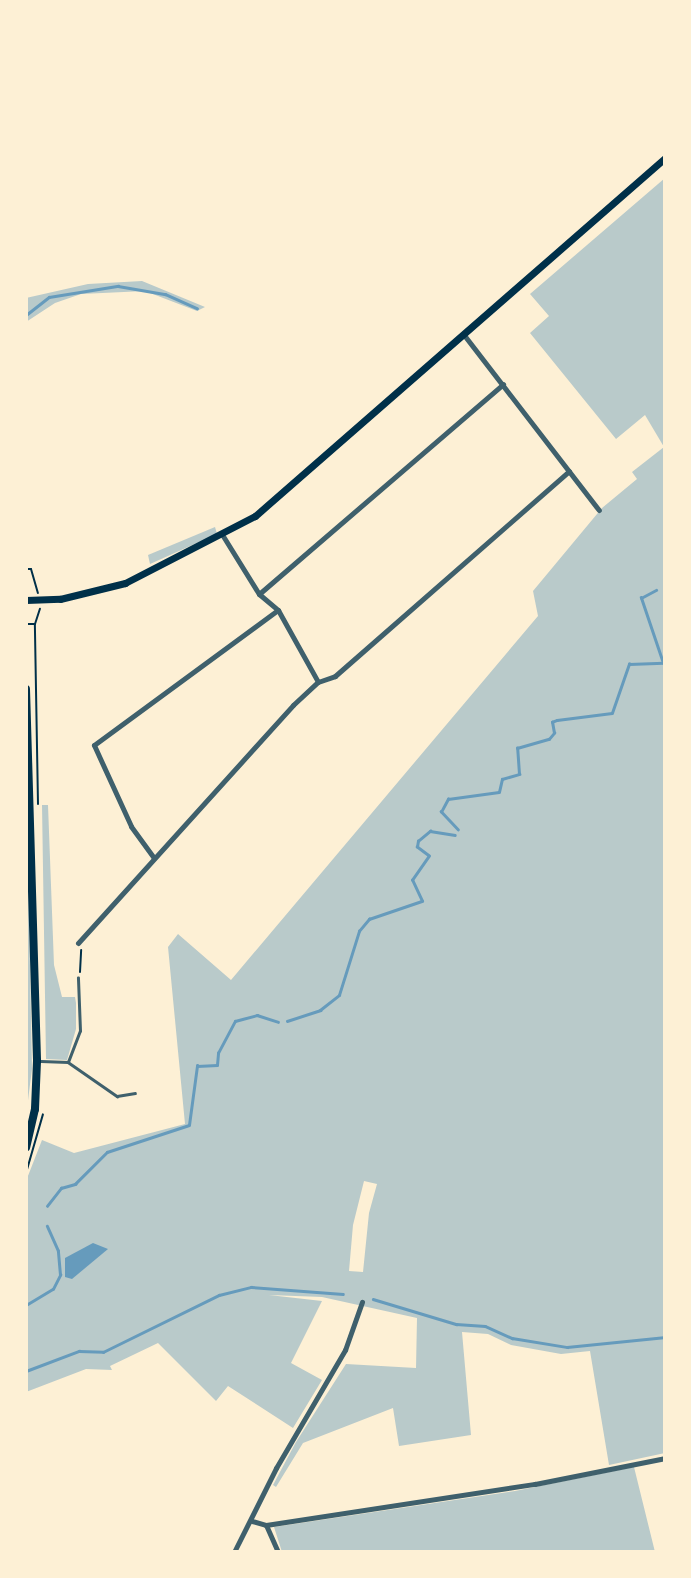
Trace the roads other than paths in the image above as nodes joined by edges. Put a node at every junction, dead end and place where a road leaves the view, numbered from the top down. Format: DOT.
graph roads {
  1 [pos="665,158"];
  2 [pos="464,335"];
  3 [pos="503,384"];
  4 [pos="569,471"];
  5 [pos="599,510"];
  6 [pos="223,536"];
  7 [pos="260,594"];
  8 [pos="26,600"];
  9 [pos="278,610"];
  10 [pos="318,682"];
  11 [pos="26,689"];
  12 [pos="154,858"];
  13 [pos="78,943"];
  14 [pos="78,978"];
  15 [pos="37,1061"];
  16 [pos="68,1062"];
  17 [pos="135,1094"];
  18 [pos="26,1147"];
  19 [pos="362,1302"];
  20 [pos="665,1458"];
  21 [pos="252,1521"];
  22 [pos="266,1525"];
  23 [pos="234,1552"];
  24 [pos="278,1552"];
  1 -- 2 [label="main road"];
  2 -- 3 [label="street"];
  2 -- 6 [label="main road"];
  3 -- 4 [label="street"];
  3 -- 7 [label="street"];
  4 -- 5 [label="street"];
  4 -- 10 [label="street"];
  6 -- 7 [label="street"];
  6 -- 8 [label="main road"];
  7 -- 9 [label="street"];
  9 -- 10 [label="street"];
  9 -- 12 [label="street"];
  10 -- 12 [label="street"];
  11 -- 15 [label="main road"];
  12 -- 13 [label="street"];
  14 -- 16 [label="lane"];
  15 -- 16 [label="lane"];
  15 -- 18 [label="main road"];
  16 -- 17 [label="lane"];
  19 -- 21 [label="street"];
  20 -- 22 [label="street"];
  21 -- 22 [label="street"];
  21 -- 23 [label="street"];
  22 -- 24 [label="street"];
}
